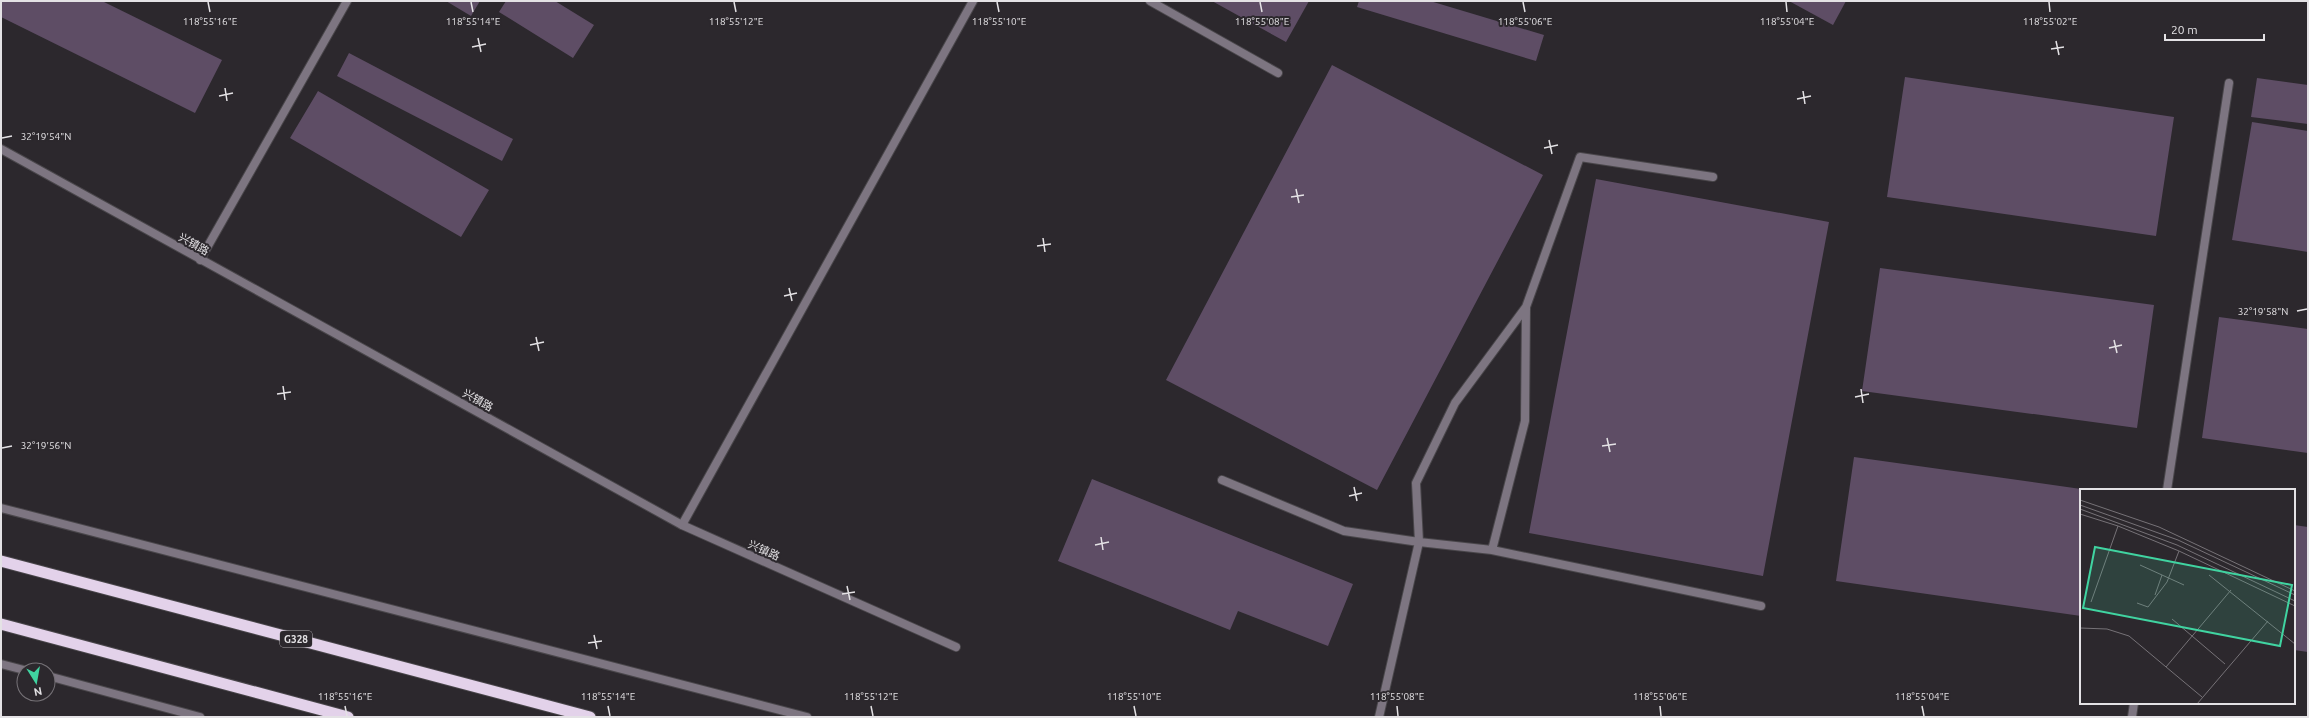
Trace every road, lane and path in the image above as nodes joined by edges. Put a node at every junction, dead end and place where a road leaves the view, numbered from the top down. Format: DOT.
graph roads {
  1 [pos="347,1"];
  2 [pos="973,1"];
  3 [pos="1150,1"];
  4 [pos="1278,72"];
  5 [pos="2230,83"];
  6 [pos="1,149"];
  7 [pos="1713,177"];
  8 [pos="200,260"];
  9 [pos="1526,307"];
  10 [pos="1222,480"];
  11 [pos="2167,489"];
  12 [pos="1,508"];
  13 [pos="682,525"];
  14 [pos="1419,542"];
  15 [pos="1492,550"];
  16 [pos="1,561"];
  17 [pos="1761,606"];
  18 [pos="1,624"];
  19 [pos="956,647"];
  20 [pos="1,664"];
  21 [pos="16,668"];
  22 [pos="56,678"];
  23 [pos="2134,704"];
  24 [pos="200,717"];
  25 [pos="348,717"];
  26 [pos="590,717"];
  27 [pos="807,717"];
  28 [pos="1379,717"];
  29 [pos="2132,717"];
  1 -- 8 [label="street"];
  2 -- 13 [label="street"];
  3 -- 4 [label="street"];
  5 -- 11 [label="street"];
  6 -- 8 [label="street, 兴镇路"];
  7 -- 9 [label="street"];
  8 -- 13 [label="street, 兴镇路"];
  9 -- 14 [label="street"];
  9 -- 15 [label="street"];
  10 -- 14 [label="street"];
  12 -- 27 [label="street"];
  13 -- 19 [label="street, 兴镇路"];
  14 -- 15 [label="street"];
  14 -- 28 [label="street"];
  15 -- 17 [label="street"];
  16 -- 26 [label="highway, G328"];
  18 -- 25 [label="highway"];
  20 -- 21 [label="street"];
  22 -- 24 [label="street"];
  23 -- 29 [label="street"];
}
